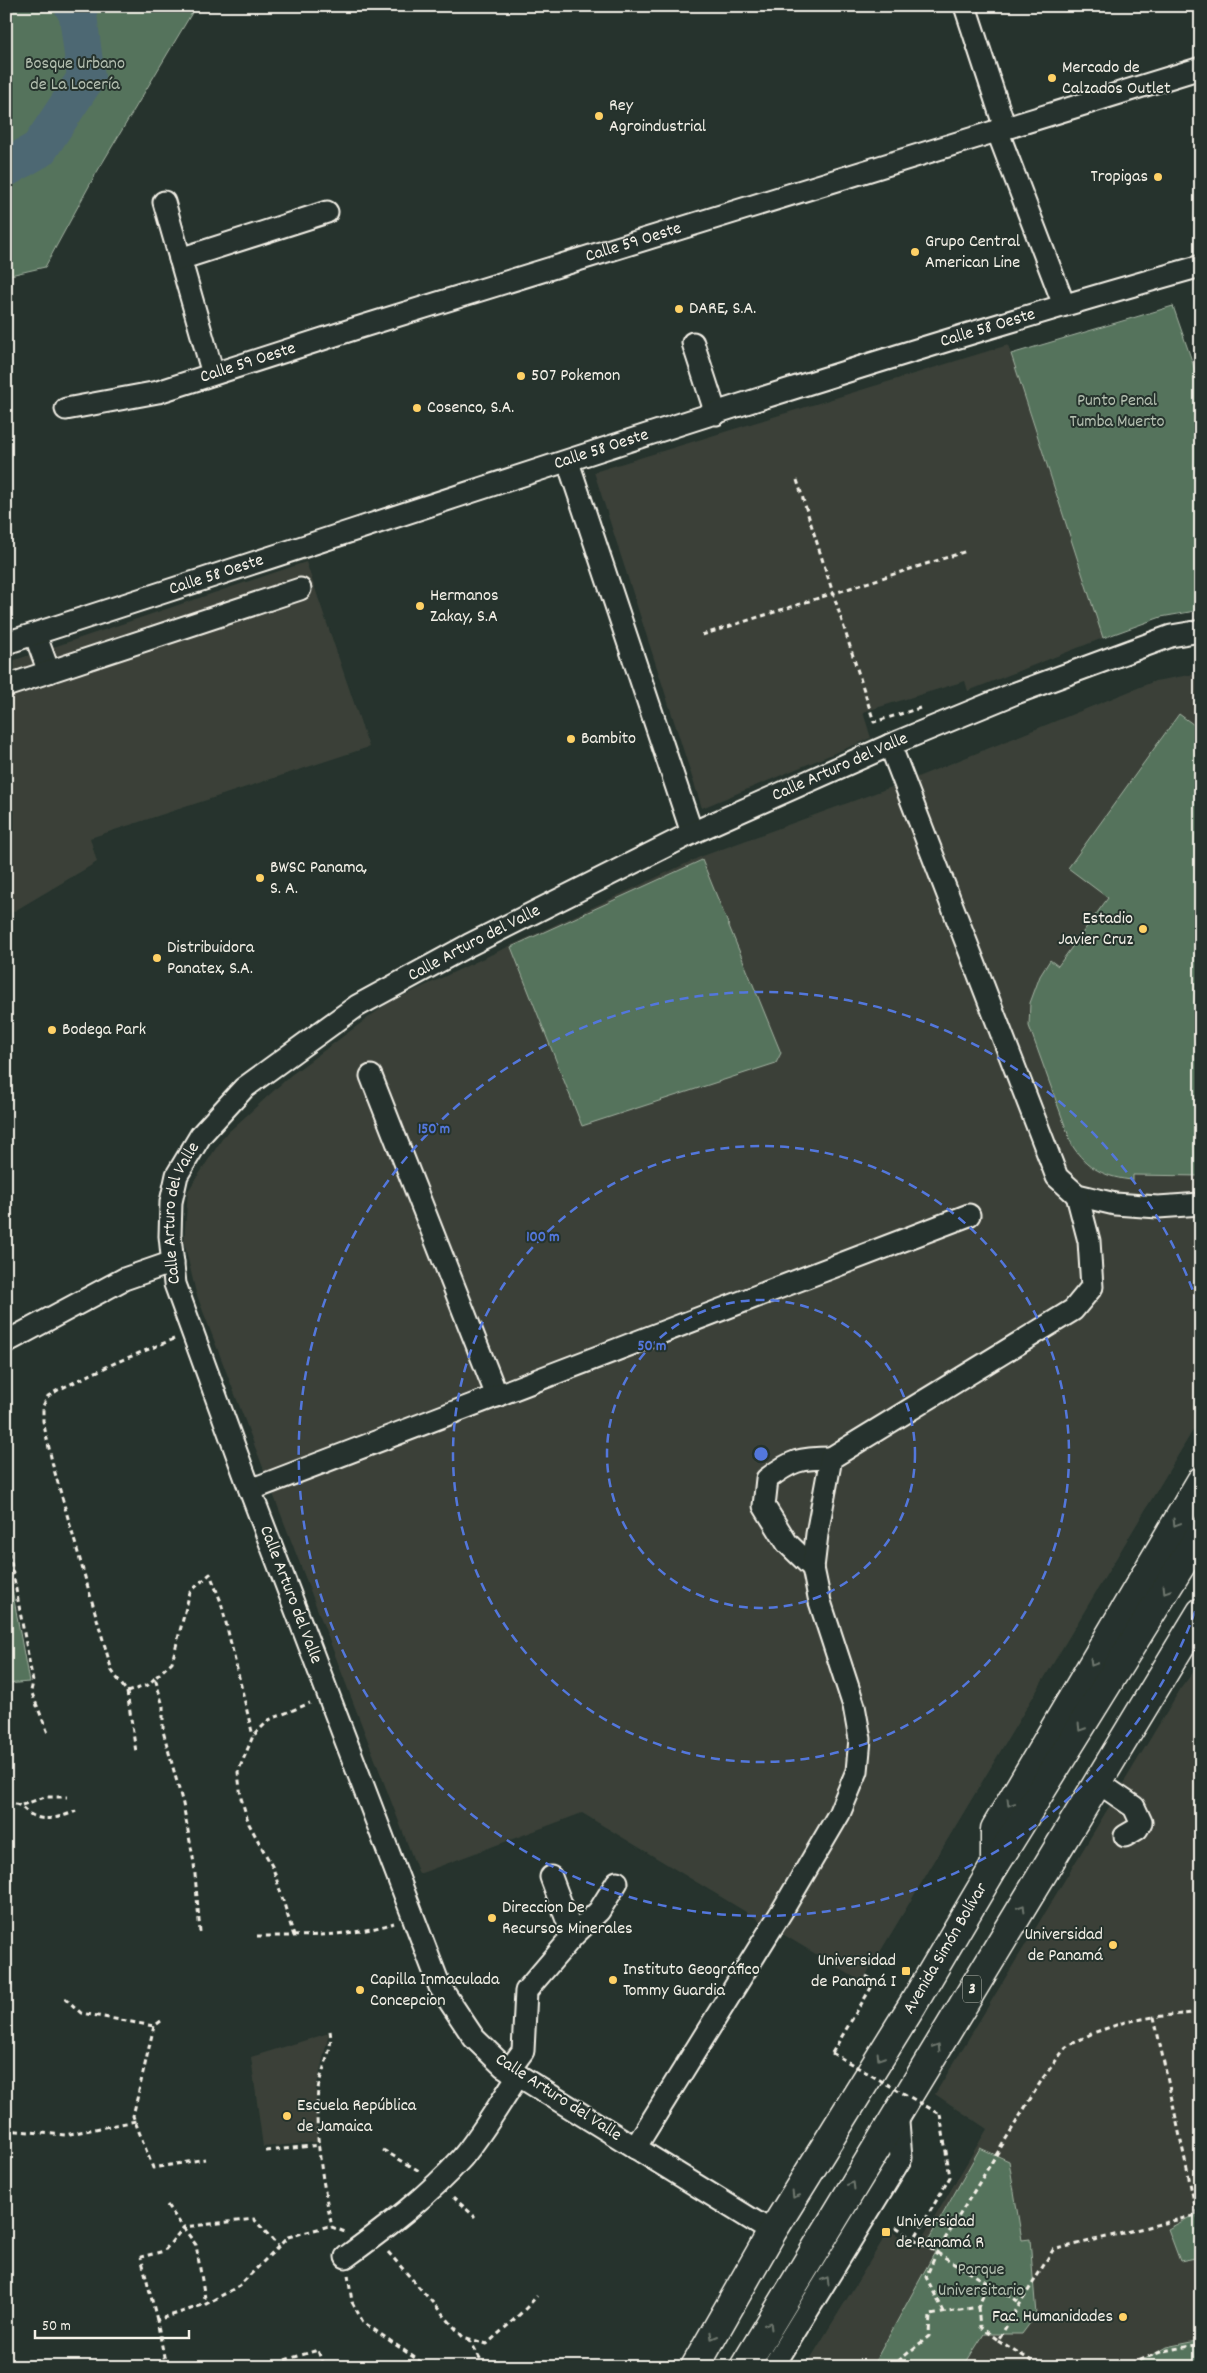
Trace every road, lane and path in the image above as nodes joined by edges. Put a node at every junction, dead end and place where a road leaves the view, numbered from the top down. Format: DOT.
graph roads {
  1 [pos="965,6"];
  2 [pos="1201,68"];
  3 [pos="1001,129"];
  4 [pos="164,202"];
  5 [pos="327,212"];
  6 [pos="180,259"];
  7 [pos="1201,266"];
  8 [pos="1064,305"];
  9 [pos="693,343"];
  10 [pos="213,374"];
  11 [pos="66,409"];
  12 [pos="716,414"];
  13 [pos="568,462"];
  14 [pos="797,480"];
  15 [pos="967,550"];
  16 [pos="300,589"];
  17 [pos="834,594"];
  18 [pos="1201,630"];
  19 [pos="35,634"];
  20 [pos="702,635"];
  21 [pos="6,643"];
  22 [pos="49,672"];
  23 [pos="6,686"];
  24 [pos="926,706"];
  25 [pos="890,746"];
  26 [pos="692,833"];
  27 [pos="371,1076"];
  28 [pos="1077,1195"];
  29 [pos="1201,1204"];
  30 [pos="969,1215"];
  31 [pos="173,1262"];
  32 [pos="179,1337"];
  33 [pos="6,1342"];
  34 [pos="497,1396"];
  35 [pos="832,1458"];
  36 [pos="1201,1481"];
  37 [pos="250,1490"];
  38 [pos="1201,1533"];
  39 [pos="6,1535"];
  40 [pos="813,1568"];
  41 [pos="1201,1612"];
  42 [pos="155,1678"];
  43 [pos="128,1692"];
  44 [pos="329,1696"];
  45 [pos="48,1733"];
  46 [pos="253,1736"];
  47 [pos="136,1752"];
  48 [pos="1099,1783"];
  49 [pos="66,1797"];
  50 [pos="6,1802"];
  51 [pos="22,1805"];
  52 [pos="76,1811"];
  53 [pos="1125,1836"];
  54 [pos="995,1865"];
  55 [pos="551,1877"];
  56 [pos="617,1882"];
  57 [pos="413,1916"];
  58 [pos="200,1932"];
  59 [pos="257,1936"];
  60 [pos="294,1936"];
  61 [pos="573,1936"];
  62 [pos="866,1976"];
  63 [pos="65,1998"];
  64 [pos="1201,2012"];
  65 [pos="1154,2017"];
  66 [pos="161,2020"];
  67 [pos="154,2026"];
  68 [pos="330,2031"];
  69 [pos="514,2073"];
  70 [pos="897,2110"];
  71 [pos="136,2121"];
  72 [pos="6,2130"];
  73 [pos="320,2145"];
  74 [pos="635,2148"];
  75 [pos="383,2150"];
  76 [pos="266,2151"];
  77 [pos="205,2159"];
  78 [pos="438,2182"];
  79 [pos="167,2205"];
  80 [pos="1197,2216"];
  81 [pos="475,2217"];
  82 [pos="1201,2220"];
  83 [pos="184,2227"];
  84 [pos="332,2227"];
  85 [pos="896,2227"];
  86 [pos="772,2232"];
  87 [pos="370,2239"];
  88 [pos="914,2239"];
  89 [pos="278,2246"];
  90 [pos="937,2252"];
  91 [pos="346,2257"];
  92 [pos="989,2283"];
  93 [pos="537,2296"];
  94 [pos="1021,2303"];
  95 [pos="206,2304"];
  96 [pos="978,2307"];
  97 [pos="944,2312"];
  98 [pos="157,2320"];
  99 [pos="469,2339"];
  100 [pos="998,2340"];
  101 [pos="1201,2344"];
  102 [pos="285,2360"];
  103 [pos="6,2363"];
  104 [pos="13,2367"];
  105 [pos="166,2367"];
  106 [pos="323,2367"];
  107 [pos="428,2367"];
  108 [pos="485,2367"];
  109 [pos="695,2367"];
  110 [pos="744,2367"];
  111 [pos="773,2367"];
  112 [pos="891,2367"];
  113 [pos="1041,2367"];
  114 [pos="1123,2367"];
  1 -- 3 [label="street"];
  2 -- 3 [label="street, Calle 59 Oeste"];
  3 -- 8 [label="street"];
  3 -- 10 [label="street, Calle 59 Oeste"];
  4 -- 6 [label="street"];
  5 -- 6 [label="street"];
  6 -- 10 [label="street"];
  7 -- 8 [label="street, Calle 58 Oeste"];
  8 -- 12 [label="street, Calle 58 Oeste"];
  9 -- 12 [label="street"];
  10 -- 11 [label="street, Calle 59 Oeste"];
  12 -- 13 [label="street, Calle 58 Oeste"];
  13 -- 19 [label="street, Calle 58 Oeste"];
  13 -- 26 [label="street"];
  14 -- 17 [label="path"];
  15 -- 17 [label="path"];
  16 -- 22 [label="street"];
  17 -- 20 [label="path"];
  17 -- 24 [label="path"];
  18 -- 25 [label="street, Calle Arturo del Valle"];
  19 -- 21 [label="street, Calle 58 Oeste"];
  19 -- 22 [label="street"];
  22 -- 23 [label="street"];
  25 -- 26 [label="street, Calle Arturo del Valle"];
  25 -- 28 [label="street"];
  26 -- 31 [label="street, Calle Arturo del Valle"];
  27 -- 34 [label="street"];
  28 -- 29 [label="street"];
  28 -- 35 [label="street"];
  30 -- 34 [label="street"];
  31 -- 33 [label="street"];
  31 -- 37 [label="street, Calle Arturo del Valle"];
  32 -- 43 [label="path"];
  34 -- 37 [label="street"];
  35 -- 40 [label="street"];
  35 -- 40 [label="street"];
  36 -- 54 [label="main road, one-way"];
  37 -- 44 [label="street, Calle Arturo del Valle"];
  38 -- 54 [label="main road, Avenida Simón Bolívar, one-way"];
  39 -- 45 [label="path"];
  40 -- 74 [label="street"];
  41 -- 48 [label="main road, 3"];
  42 -- 43 [label="path"];
  42 -- 46 [label="path"];
  42 -- 58 [label="path"];
  43 -- 47 [label="path"];
  44 -- 46 [label="path"];
  44 -- 57 [label="street, Calle Arturo del Valle"];
  46 -- 60 [label="path"];
  48 -- 53 [label="street"];
  70 -- 48 [label="main road, 3, one-way"];
  49 -- 51 [label="path"];
  50 -- 51 [label="path"];
  51 -- 52 [label="path"];
  54 -- 86 [label="main road, Avenida Simón Bolívar, one-way"];
  55 -- 61 [label="street"];
  56 -- 61 [label="street"];
  57 -- 60 [label="path"];
  57 -- 69 [label="street, Calle Arturo del Valle"];
  59 -- 60 [label="path"];
  61 -- 69 [label="street"];
  62 -- 88 [label="path, bridge"];
  63 -- 67 [label="path"];
  64 -- 65 [label="path"];
  65 -- 80 [label="path"];
  65 -- 90 [label="path"];
  66 -- 67 [label="path"];
  67 -- 71 [label="path"];
  68 -- 73 [label="path"];
  69 -- 74 [label="street, Calle Arturo del Valle"];
  69 -- 78 [label="street"];
  110 -- 70 [label="main road, 3, one-way"];
  111 -- 70 [label="street, one-way"];
  71 -- 72 [label="path"];
  71 -- 77 [label="path"];
  73 -- 76 [label="path"];
  73 -- 84 [label="path"];
  74 -- 86 [label="street, Calle Arturo del Valle"];
  75 -- 78 [label="path"];
  78 -- 81 [label="path"];
  78 -- 87 [label="street"];
  79 -- 83 [label="path"];
  80 -- 82 [label="path"];
  80 -- 94 [label="path"];
  83 -- 89 [label="path"];
  83 -- 95 [label="path"];
  83 -- 98 [label="path"];
  84 -- 87 [label="path"];
  84 -- 89 [label="path"];
  85 -- 88 [label="path"];
  86 -- 109 [label="main road, Avenida Simón Bolívar, one-way"];
  87 -- 91 [label="street"];
  87 -- 99 [label="path"];
  88 -- 90 [label="path"];
  89 -- 95 [label="path"];
  90 -- 92 [label="path"];
  90 -- 97 [label="path"];
  91 -- 107 [label="path"];
  92 -- 94 [label="path"];
  92 -- 96 [label="path"];
  93 -- 99 [label="path"];
  94 -- 100 [label="path"];
  95 -- 98 [label="path"];
  96 -- 97 [label="path"];
  96 -- 100 [label="path"];
  97 -- 112 [label="path"];
  98 -- 105 [label="path"];
  99 -- 108 [label="path"];
  100 -- 113 [label="path"];
  101 -- 114 [label="path"];
  102 -- 106 [label="path"];
  103 -- 104 [label="path"];
}
